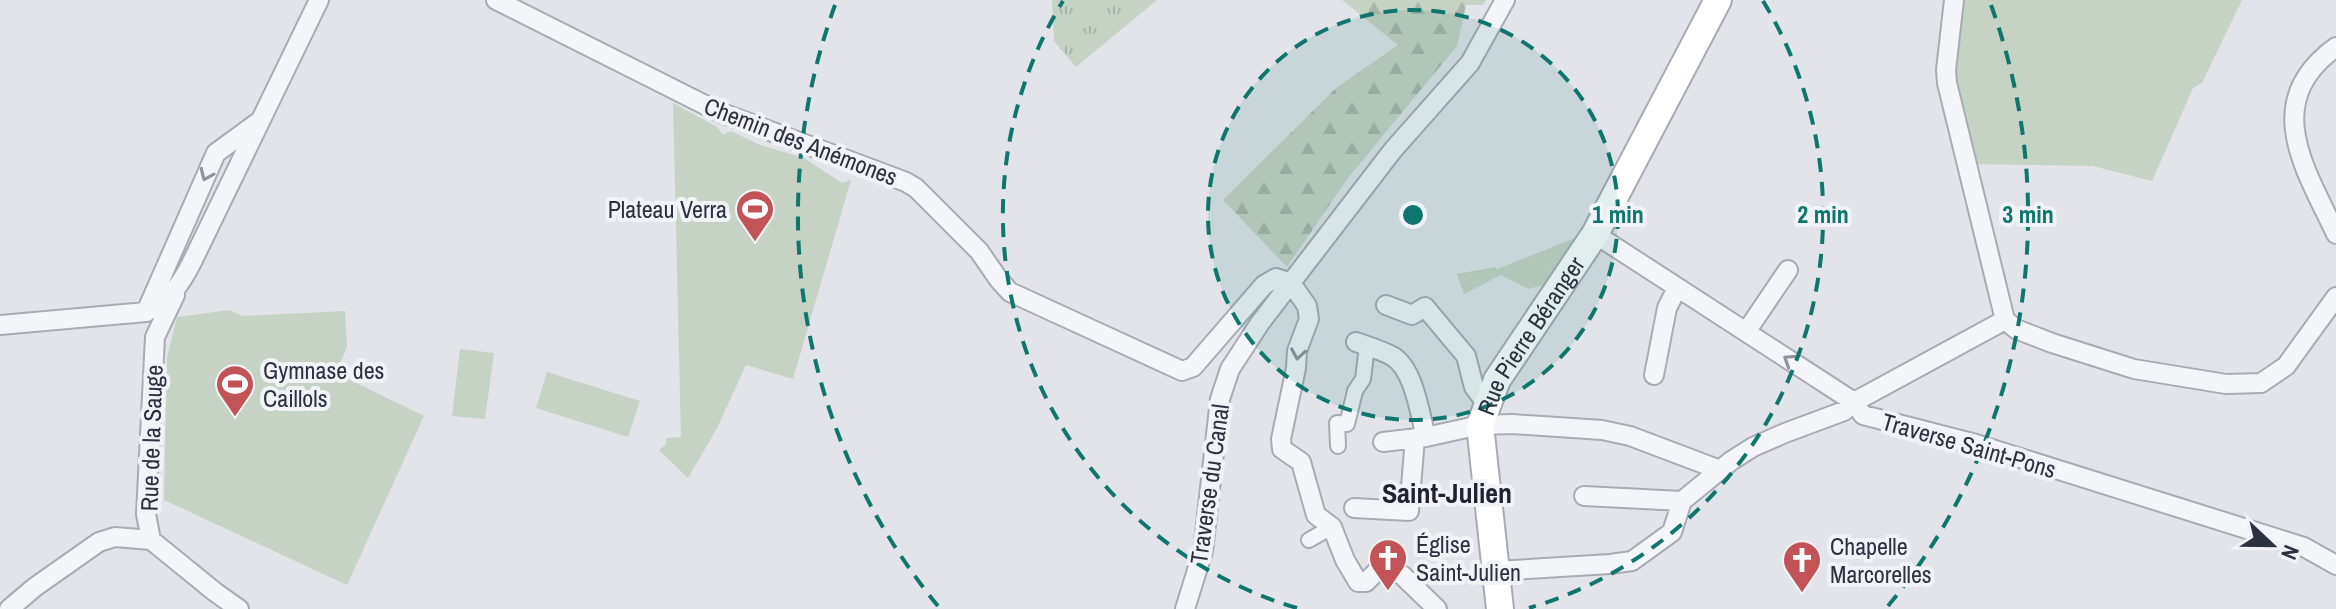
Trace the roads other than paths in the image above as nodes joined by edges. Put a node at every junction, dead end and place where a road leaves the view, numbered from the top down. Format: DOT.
graph roads {
  1 [pos="319,0"];
  2 [pos="496,0"];
  3 [pos="1505,0"];
  4 [pos="1718,0"];
  5 [pos="1954,0"];
  6 [pos="2336,47"];
  7 [pos="259,122"];
  8 [pos="1595,234"];
  9 [pos="2336,234"];
  10 [pos="1788,270"];
  11 [pos="1291,283"];
  12 [pos="180,285"];
  13 [pos="1677,288"];
  14 [pos="2336,297"];
  15 [pos="1386,305"];
  16 [pos="146,312"];
  17 [pos="2005,320"];
  18 [pos="0,325"];
  19 [pos="1746,332"];
  20 [pos="155,337"];
  21 [pos="1361,344"];
  22 [pos="1654,375"];
  23 [pos="1854,402"];
  24 [pos="1483,414"];
  25 [pos="1420,438"];
  26 [pos="1383,442"];
  27 [pos="1338,446"];
  28 [pos="1720,470"];
  29 [pos="1584,496"];
  30 [pos="1682,501"];
  31 [pos="1354,508"];
  32 [pos="1332,527"];
  33 [pos="151,540"];
  34 [pos="1309,540"];
  35 [pos="2336,565"];
  36 [pos="1496,571"];
  37 [pos="9,609"];
  38 [pos="239,609"];
  39 [pos="1185,609"];
  40 [pos="1437,609"];
  41 [pos="1500,609"];
  1 -- 7 [label="street, Rue de la Sauge"];
  2 -- 11 [label="street, Chemin des Anémones"];
  3 -- 11 [label="street"];
  4 -- 8 [label="main road, Rue Pierre Béranger"];
  5 -- 17 [label="street"];
  6 -- 9 [label="street"];
  7 -- 12 [label="street, Rue de la Sauge"];
  7 -- 16 [label="street, one-way"];
  8 -- 13 [label="street, Traverse Saint-Pons"];
  8 -- 24 [label="main road, Rue Pierre Béranger"];
  10 -- 19 [label="street"];
  11 -- 32 [label="street, one-way"];
  11 -- 39 [label="street, Traverse du Canal"];
  12 -- 16 [label="street"];
  12 -- 20 [label="street, Rue de la Sauge"];
  13 -- 19 [label="street, Traverse Saint-Pons"];
  13 -- 22 [label="street"];
  14 -- 17 [label="street"];
  15 -- 24 [label="street"];
  16 -- 18 [label="street"];
  16 -- 20 [label="street, Rue de la Sauge"];
  17 -- 23 [label="street"];
  23 -- 19 [label="street, Traverse Saint-Pons, one-way"];
  20 -- 33 [label="street, Rue de la Sauge"];
  21 -- 25 [label="street"];
  21 -- 27 [label="street"];
  23 -- 28 [label="street"];
  23 -- 35 [label="street, Traverse Saint-Pons"];
  24 -- 25 [label="street"];
  24 -- 28 [label="street"];
  24 -- 36 [label="main road, Rue Pierre Béranger"];
  25 -- 26 [label="street"];
  25 -- 31 [label="street"];
  28 -- 30 [label="street"];
  29 -- 30 [label="street"];
  30 -- 36 [label="street"];
  32 -- 34 [label="street"];
  32 -- 40 [label="street"];
  33 -- 37 [label="street"];
  33 -- 38 [label="street"];
  36 -- 41 [label="main road, Rue Pierre Béranger"];
}
